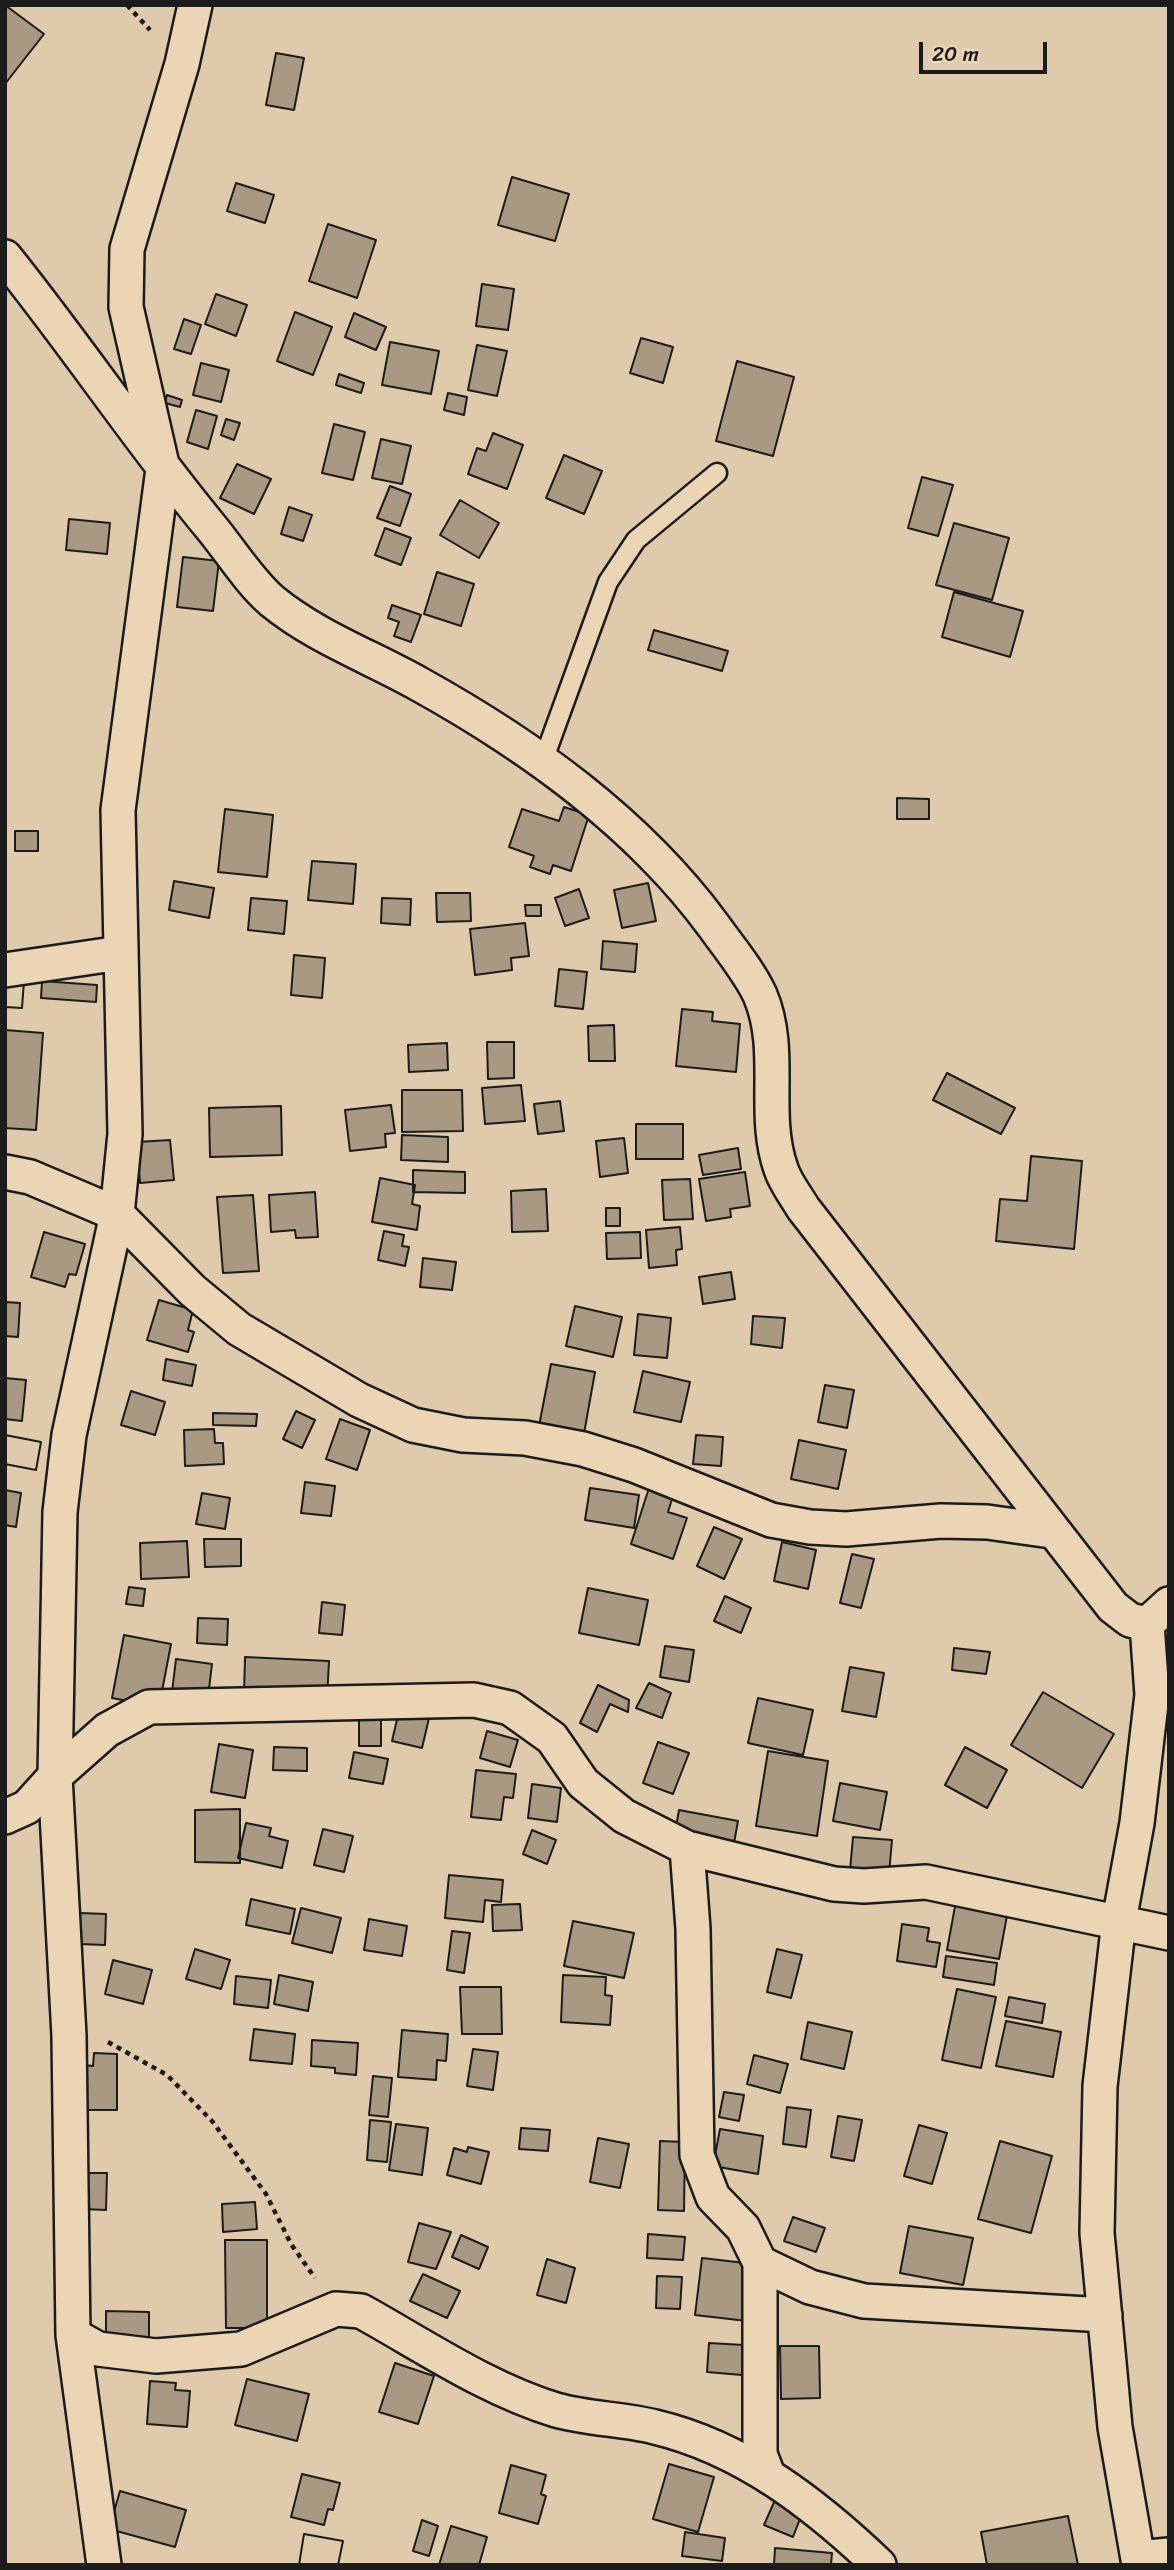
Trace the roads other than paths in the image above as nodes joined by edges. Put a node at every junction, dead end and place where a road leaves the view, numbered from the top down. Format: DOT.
graph roads {
  1 [pos="195,5"];
  2 [pos="5,257"];
  3 [pos="163,469"];
  4 [pos="717,473"];
  5 [pos="543,761"];
  6 [pos="120,953"];
  7 [pos="5,970"];
  8 [pos="5,1172"];
  9 [pos="117,1214"];
  10 [pos="1051,1531"];
  11 [pos="1158,1614"];
  12 [pos="1160,1678"];
  13 [pos="55,1776"];
  14 [pos="5,1816"];
  15 [pos="687,1848"];
  16 [pos="1119,1921"];
  17 [pos="1169,1933"];
  18 [pos="760,2263"];
  19 [pos="1105,2315"];
  20 [pos="73,2335"];
  21 [pos="768,2475"];
  22 [pos="1148,2559"];
  23 [pos="104,2565"];
  24 [pos="879,2565"];
  1 -- 3 [label="street"];
  2 -- 3 [label="street"];
  3 -- 5 [label="street"];
  3 -- 6 [label="street"];
  4 -- 5 [label="lane"];
  5 -- 10 [label="street"];
  6 -- 7 [label="street"];
  6 -- 9 [label="street"];
  8 -- 9 [label="street"];
  9 -- 10 [label="street"];
  9 -- 13 [label="street"];
  10 -- 11 [label="street"];
  11 -- 12 [label="street"];
  12 -- 16 [label="street"];
  13 -- 14 [label="street"];
  13 -- 15 [label="street"];
  13 -- 20 [label="street"];
  15 -- 16 [label="street"];
  15 -- 18 [label="street"];
  16 -- 17 [label="street"];
  16 -- 19 [label="street"];
  18 -- 19 [label="street"];
  18 -- 21 [label="street"];
  19 -- 22 [label="street"];
  20 -- 21 [label="street"];
  20 -- 23 [label="street"];
  21 -- 24 [label="street"];
}
